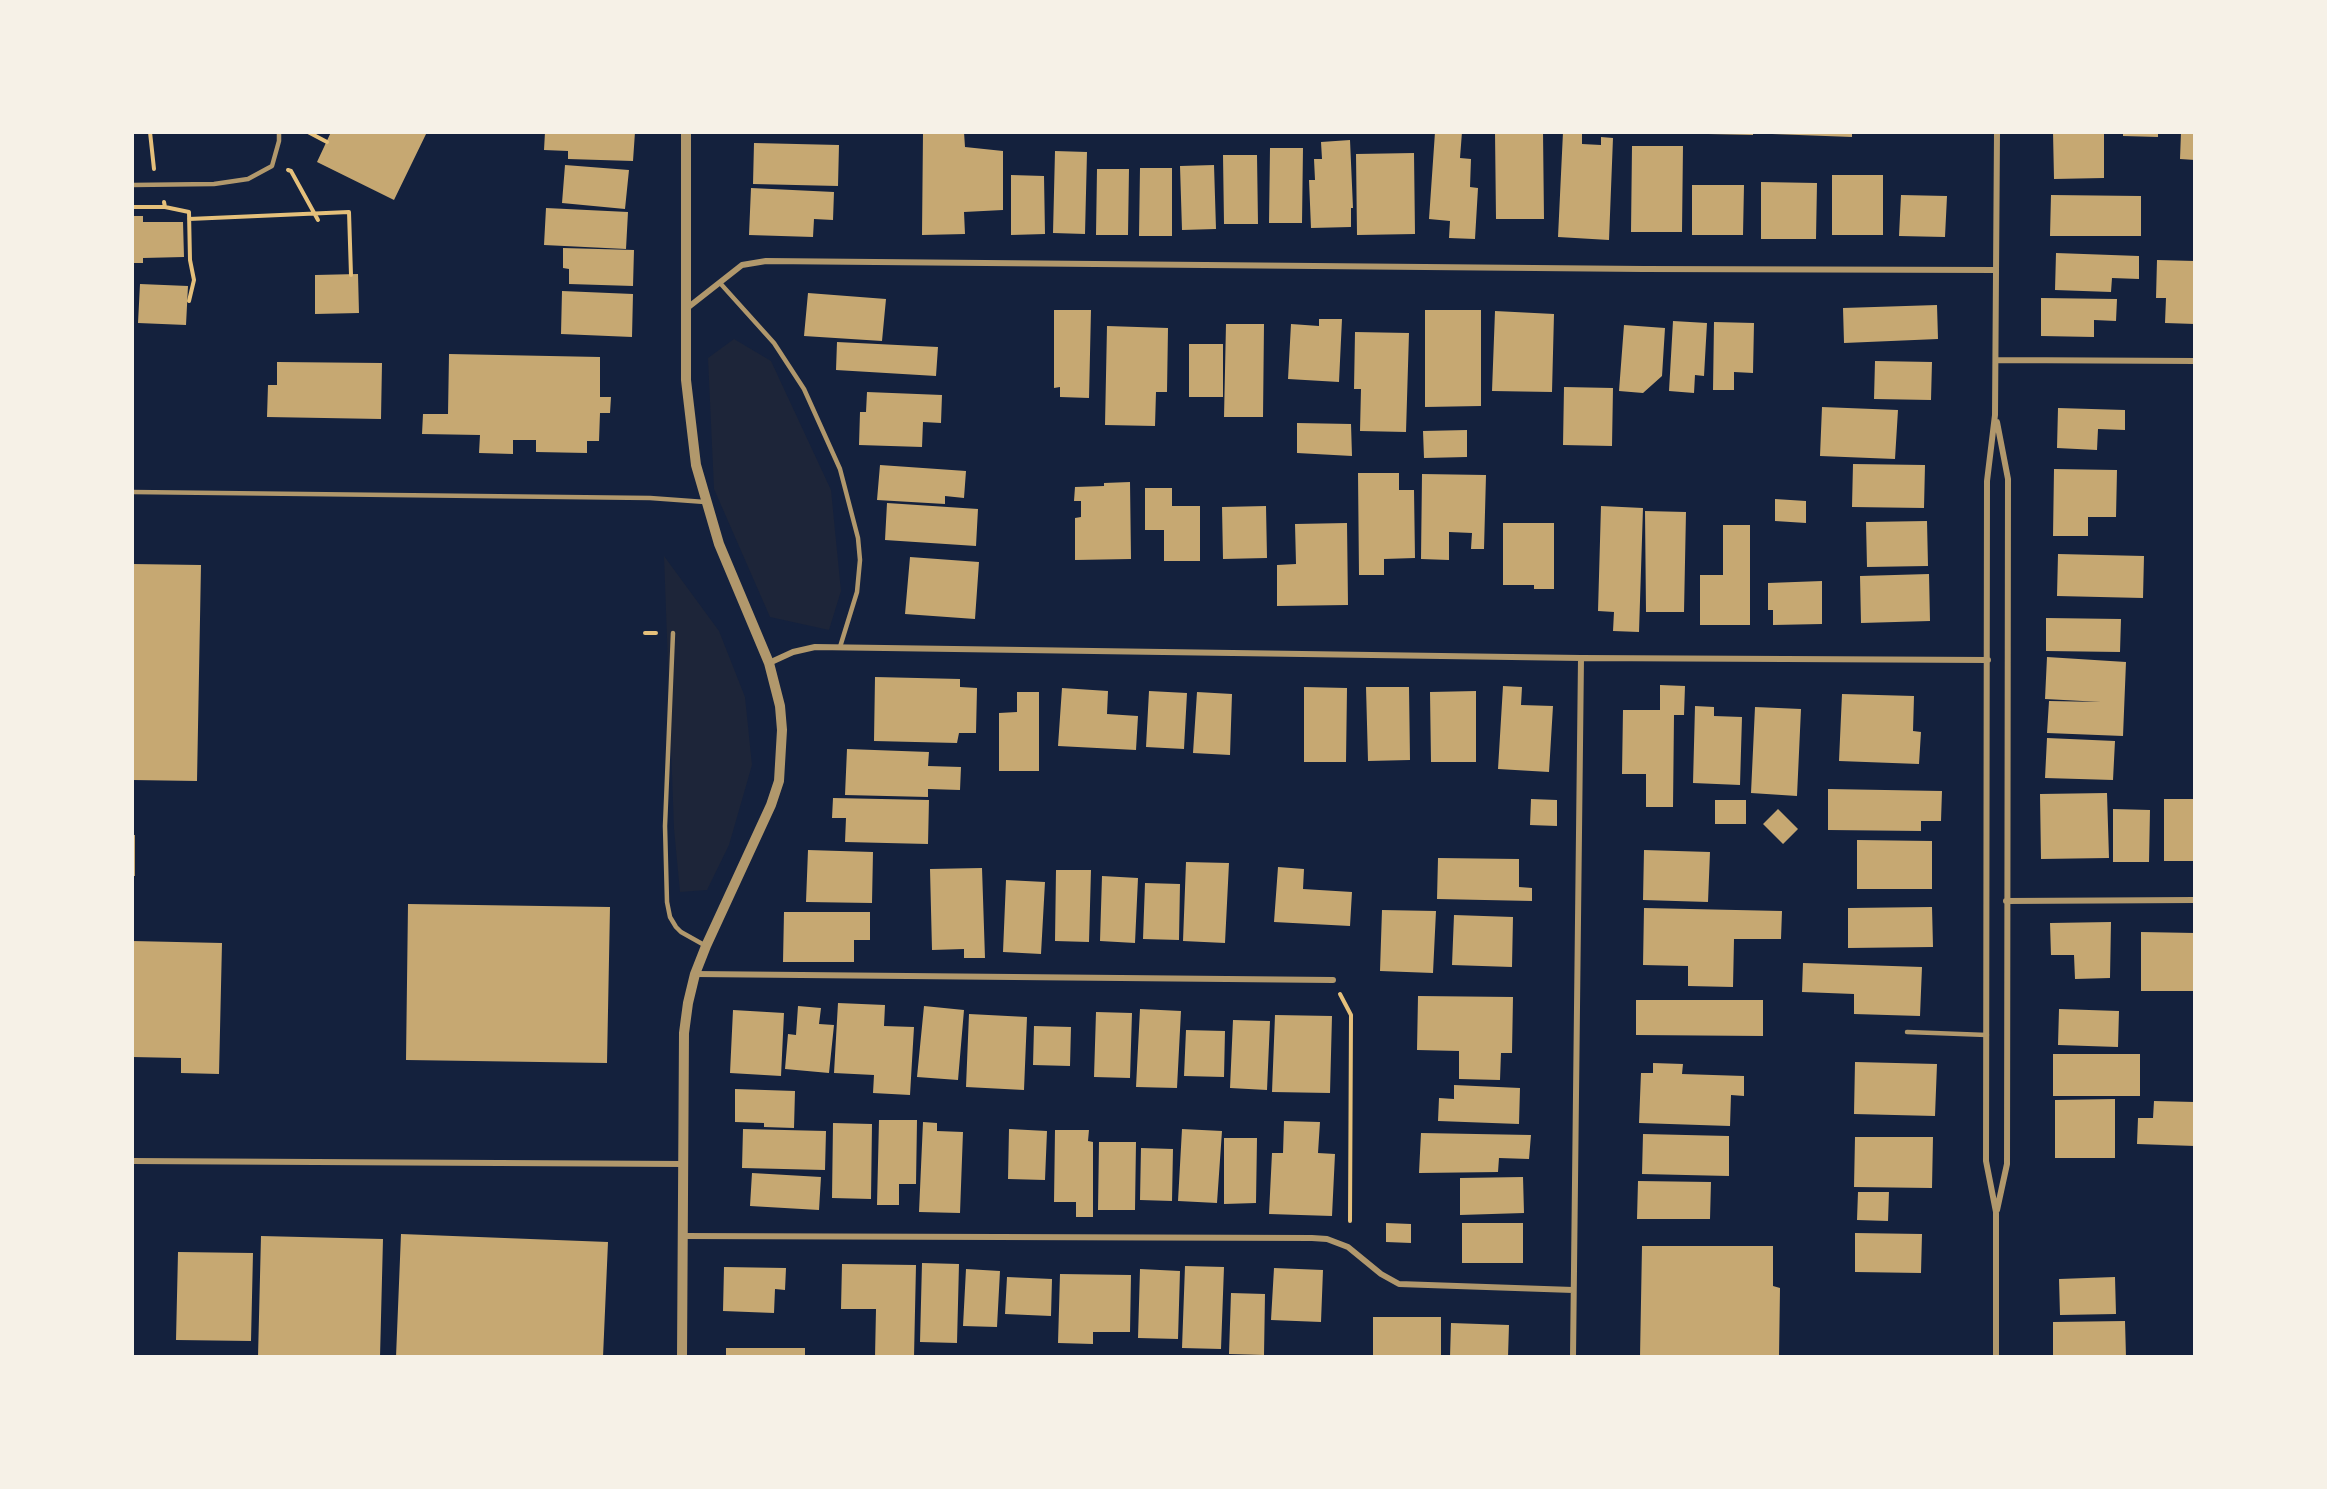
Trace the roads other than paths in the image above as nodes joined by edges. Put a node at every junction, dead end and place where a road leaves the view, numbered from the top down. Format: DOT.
graph roads {
  1 [pos="279,132"];
  2 [pos="686,132"];
  3 [pos="1997,132"];
  4 [pos="132,184"];
  5 [pos="1996,270"];
  6 [pos="720,283"];
  7 [pos="685,310"];
  8 [pos="1997,360"];
  9 [pos="2195,361"];
  10 [pos="1995,415"];
  11 [pos="132,492"];
  12 [pos="706,502"];
  13 [pos="673,633"];
  14 [pos="840,647"];
  15 [pos="1581,658"];
  16 [pos="1988,660"];
  17 [pos="769,663"];
  18 [pos="2195,900"];
  19 [pos="2006,902"];
  20 [pos="706,946"];
  21 [pos="695,974"];
  22 [pos="1333,980"];
  23 [pos="1907,1032"];
  24 [pos="1987,1035"];
  25 [pos="132,1161"];
  26 [pos="684,1164"];
  27 [pos="1996,1212"];
  28 [pos="683,1236"];
  29 [pos="1573,1290"];
  30 [pos="682,1357"];
  31 [pos="1573,1357"];
  32 [pos="1995,1357"];
  1 -- 4 [label="lane"];
  2 -- 7 [label="street"];
  3 -- 5 [label="street"];
  5 -- 6 [label="street"];
  5 -- 8 [label="street"];
  6 -- 7 [label="street"];
  6 -- 14 [label="lane"];
  7 -- 12 [label="street"];
  8 -- 9 [label="street"];
  8 -- 10 [label="street"];
  10 -- 16 [label="street"];
  10 -- 19 [label="street"];
  11 -- 12 [label="lane"];
  12 -- 17 [label="street"];
  13 -- 20 [label="lane"];
  14 -- 15 [label="street"];
  14 -- 17 [label="street"];
  15 -- 16 [label="street"];
  15 -- 29 [label="street"];
  16 -- 24 [label="street"];
  17 -- 20 [label="street"];
  18 -- 19 [label="street"];
  19 -- 27 [label="street"];
  20 -- 21 [label="street"];
  21 -- 22 [label="street"];
  21 -- 26 [label="street"];
  23 -- 24 [label="lane"];
  24 -- 27 [label="street"];
  25 -- 26 [label="street"];
  26 -- 28 [label="street"];
  27 -- 32 [label="street"];
  28 -- 29 [label="street"];
  28 -- 30 [label="street"];
  29 -- 31 [label="street"];
}
